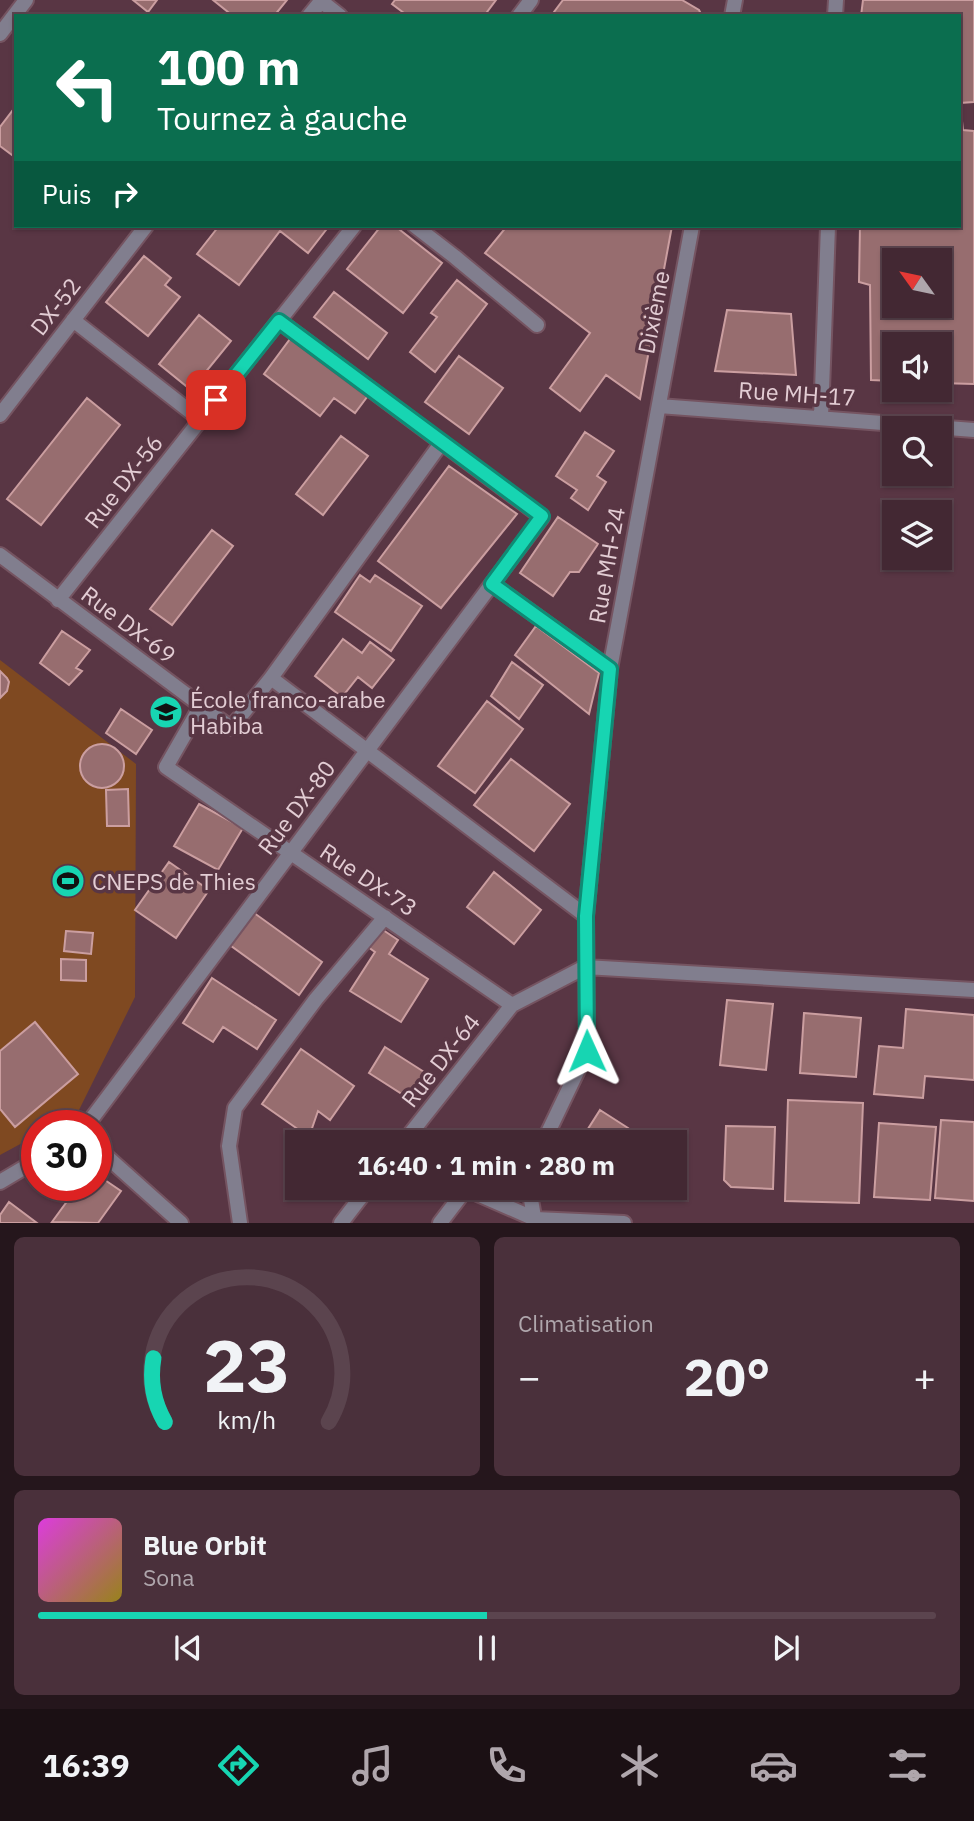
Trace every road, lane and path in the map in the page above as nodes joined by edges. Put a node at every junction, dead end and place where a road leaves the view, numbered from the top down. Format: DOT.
graph roads {
  1 [pos="26,0"];
  2 [pos="321,1"];
  3 [pos="15,14"];
  4 [pos="337,14"];
  5 [pos="14,16"];
  6 [pos="0,34"];
  7 [pos="144,228"];
  8 [pos="352,228"];
  9 [pos="418,228"];
  10 [pos="692,228"];
  11 [pos="828,228"];
  12 [pos="73,320"];
  13 [pos="279,321"];
  14 [pos="537,325"];
  15 [pos="659,406"];
  16 [pos="0,415"];
  17 [pos="821,417"];
  18 [pos="201,420"];
  19 [pos="974,430"];
  20 [pos="442,442"];
  21 [pos="0,555"];
  22 [pos="492,584"];
  23 [pos="58,600"];
  24 [pos="610,669"];
  25 [pos="271,678"];
  26 [pos="201,706"];
  27 [pos="367,751"];
  28 [pos="291,853"];
  29 [pos="586,916"];
  30 [pos="385,917"];
  31 [pos="586,967"];
  32 [pos="974,990"];
  33 [pos="512,1005"];
  34 [pos="98,1110"];
  35 [pos="413,1130"];
  36 [pos="549,1130"];
  37 [pos="112,1161"];
  38 [pos="21,1170"];
  39 [pos="0,1182"];
  40 [pos="359,1200"];
  41 [pos="457,1200"];
  42 [pos="489,1200"];
  43 [pos="531,1200"];
  44 [pos="535,1221"];
  45 [pos="181,1223"];
  46 [pos="240,1223"];
  47 [pos="341,1223"];
  48 [pos="440,1223"];
  49 [pos="624,1223"];
  1 -- 3 [label="street"];
  2 -- 4 [label="street"];
  5 -- 6 [label="street"];
  7 -- 12 [label="street, DX-52 / DX-52"];
  8 -- 13 [label="street, Rue DX-56"];
  9 -- 14 [label="street"];
  10 -- 15 [label="street, Dixième"];
  11 -- 17 [label="street"];
  12 -- 16 [label="street, DX-52 / DX-52"];
  12 -- 18 [label="street"];
  13 -- 18 [label="street, Rue DX-56"];
  13 -- 20 [label="street"];
  15 -- 17 [label="street, Rue MH-17"];
  15 -- 24 [label="street, Rue MH-24"];
  17 -- 19 [label="street, Rue MH-17"];
  18 -- 23 [label="street, Rue DX-56"];
  20 -- 22 [label="street, Rue DX-80"];
  20 -- 25 [label="street"];
  21 -- 23 [label="street, Rue DX-69"];
  22 -- 24 [label="street"];
  22 -- 27 [label="street, Rue DX-80"];
  23 -- 26 [label="street, Rue DX-69"];
  24 -- 29 [label="street, Rue MH-24"];
  25 -- 26 [label="street, Rue DX-69"];
  25 -- 27 [label="street"];
  26 -- 28 [label="street, Rue DX-73"];
  27 -- 28 [label="street, Rue DX-80"];
  27 -- 29 [label="street"];
  28 -- 30 [label="street, Rue DX-73"];
  28 -- 34 [label="street, Rue DX-80"];
  29 -- 31 [label="street, Rue MH-24"];
  30 -- 33 [label="street, Rue DX-73"];
  30 -- 46 [label="street"];
  31 -- 32 [label="street"];
  31 -- 33 [label="street"];
  31 -- 36 [label="street, Rue MH-24"];
  33 -- 35 [label="street, Rue DX-64"];
  37 -- 45 [label="street"];
  38 -- 39 [label="street"];
  40 -- 47 [label="street"];
  41 -- 48 [label="street"];
  42 -- 44 [label="street"];
  43 -- 44 [label="street"];
  44 -- 49 [label="street"];
}
